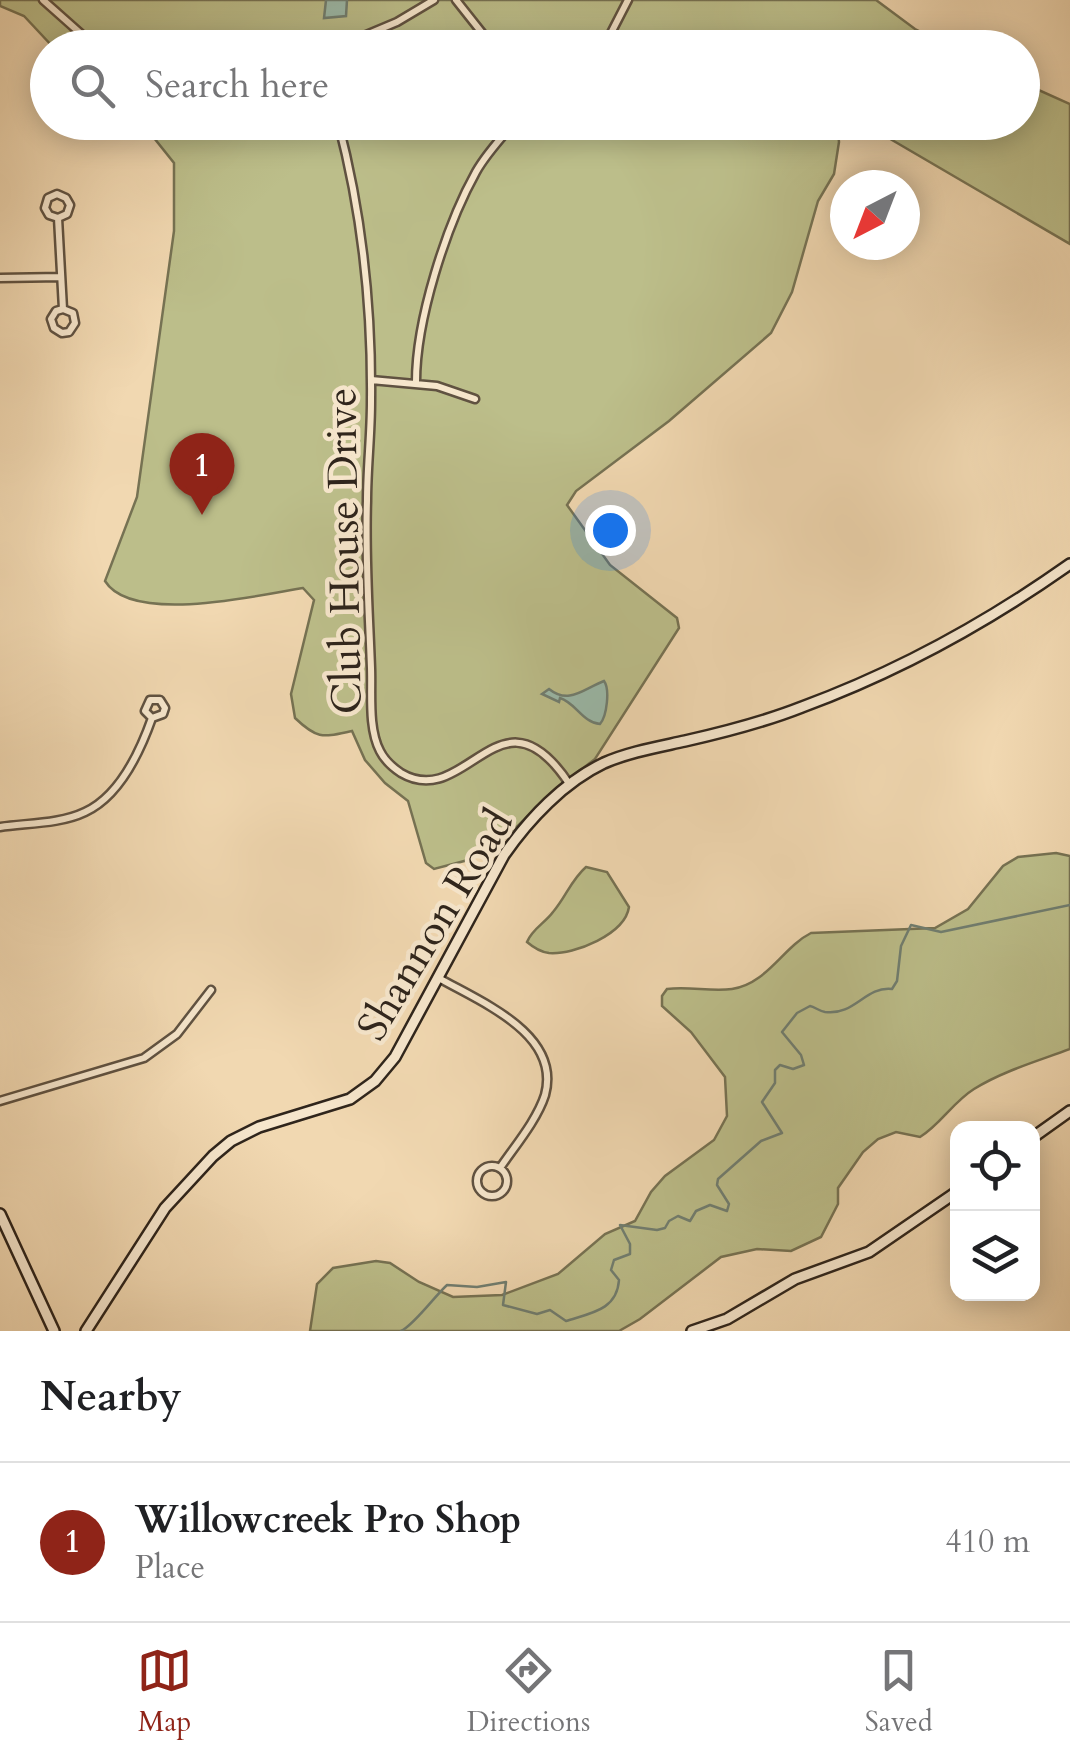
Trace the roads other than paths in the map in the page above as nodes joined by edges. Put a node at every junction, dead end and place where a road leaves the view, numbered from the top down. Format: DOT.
graph roads {
  1 [pos="43,0"];
  2 [pos="434,0"];
  3 [pos="456,0"];
  4 [pos="628,0"];
  5 [pos="77,30"];
  6 [pos="378,30"];
  7 [pos="480,30"];
  8 [pos="613,30"];
  9 [pos="342,140"];
  10 [pos="500,140"];
  11 [pos="58,218"];
  12 [pos="61,277"];
  13 [pos="0,278"];
  14 [pos="63,309"];
  15 [pos="371,380"];
  16 [pos="416,382"];
  17 [pos="474,399"];
  18 [pos="1070,564"];
  19 [pos="152,718"];
  20 [pos="570,785"];
  21 [pos="0,827"];
  22 [pos="437,977"];
  23 [pos="211,990"];
  24 [pos="0,1101"];
  25 [pos="1070,1111"];
  26 [pos="1040,1132"];
  27 [pos="500,1168"];
  28 [pos="950,1196"];
  29 [pos="0,1214"];
  30 [pos="53,1330"];
  31 [pos="86,1331"];
  32 [pos="692,1331"];
  1 -- 5 [label="street"];
  2 -- 6 [label="street"];
  3 -- 7 [label="street"];
  4 -- 8 [label="street"];
  9 -- 15 [label="street, Club House Drive"];
  10 -- 16 [label="street"];
  11 -- 12 [label="street"];
  12 -- 13 [label="street"];
  12 -- 14 [label="street"];
  15 -- 16 [label="street"];
  15 -- 20 [label="street, Club House Drive"];
  16 -- 17 [label="street"];
  18 -- 20 [label="street, Shannon Road"];
  19 -- 21 [label="street"];
  20 -- 22 [label="street, Shannon Road"];
  22 -- 27 [label="street"];
  22 -- 31 [label="street, Shannon Road"];
  23 -- 24 [label="street"];
  25 -- 26 [label="street"];
  27 -- 27 [label="street"];
  28 -- 32 [label="street"];
  29 -- 30 [label="street"];
}
